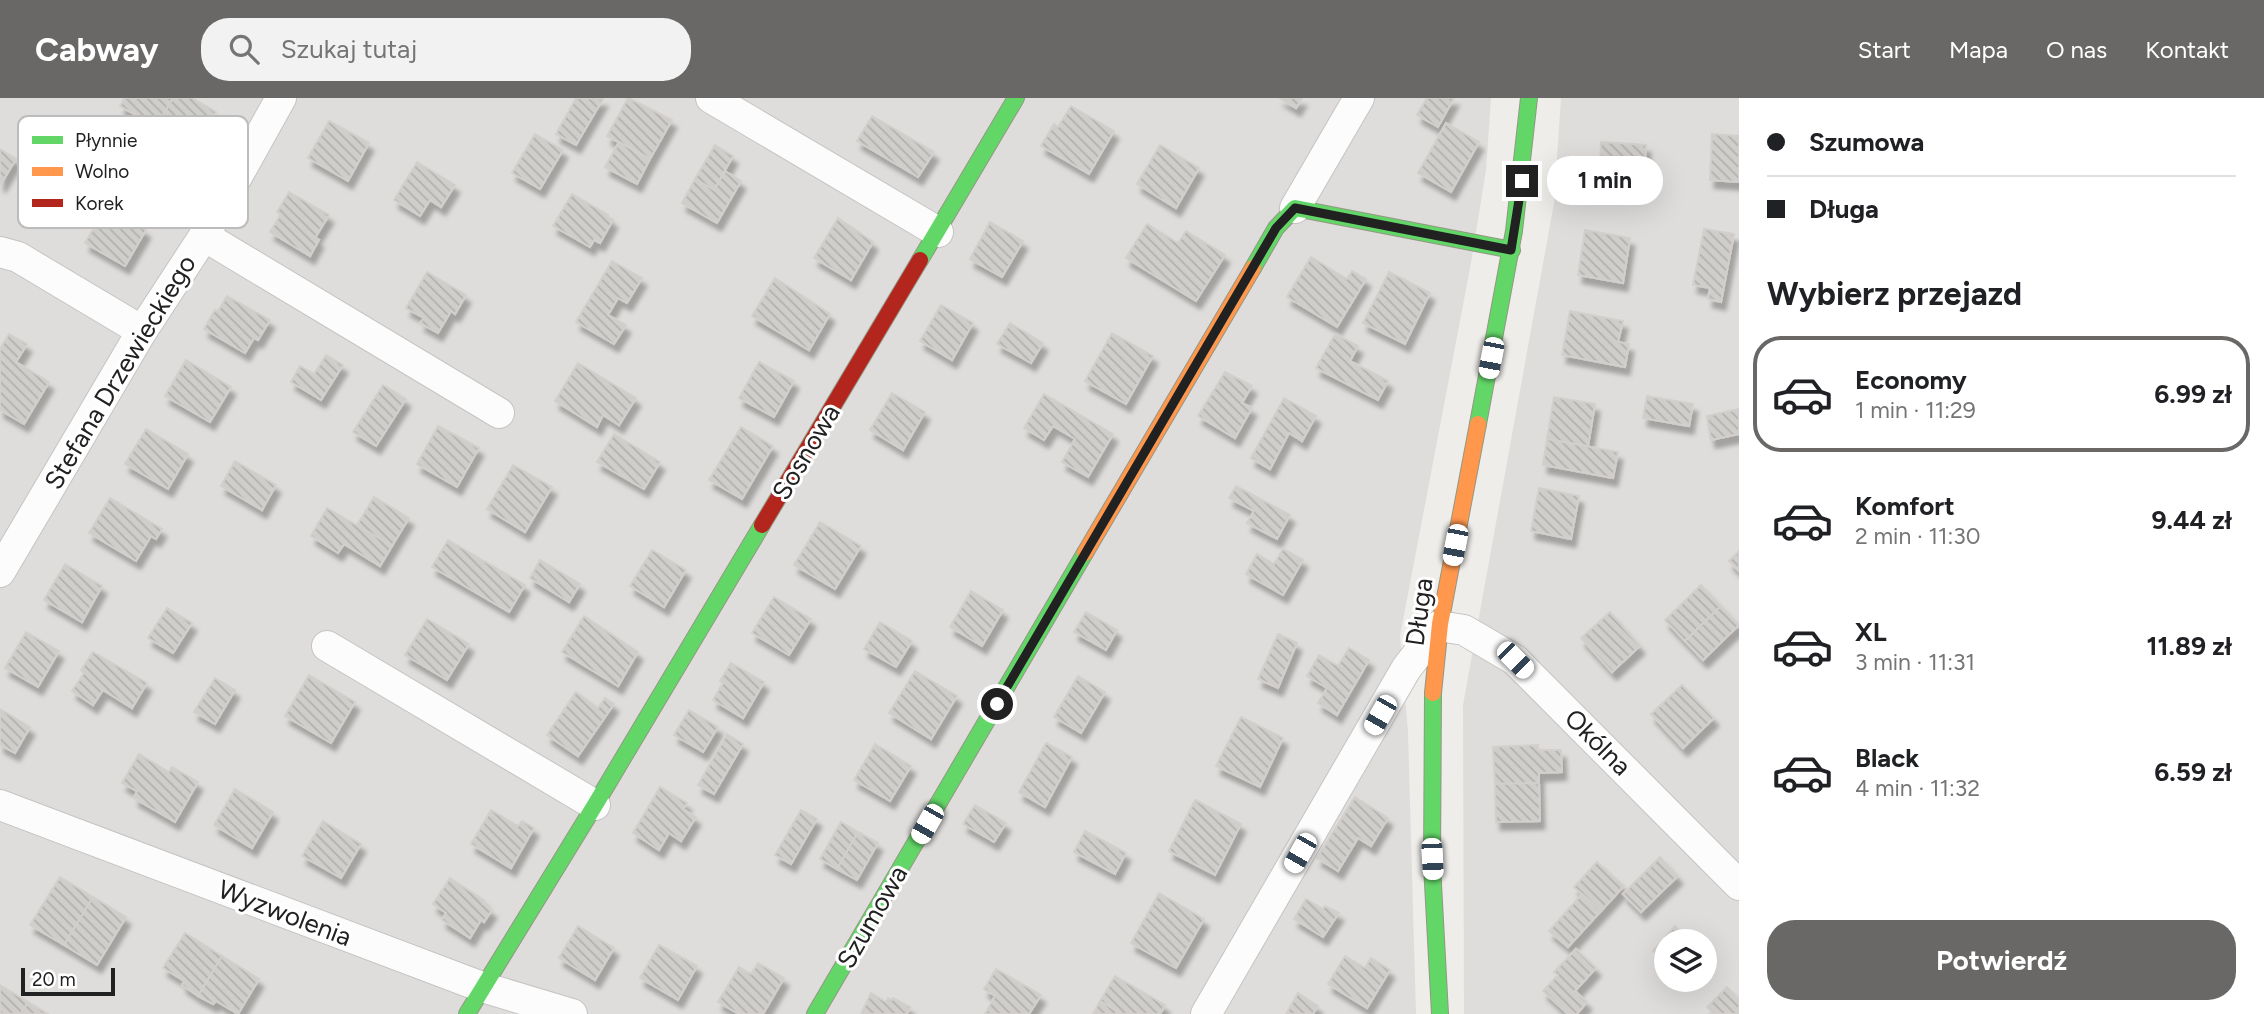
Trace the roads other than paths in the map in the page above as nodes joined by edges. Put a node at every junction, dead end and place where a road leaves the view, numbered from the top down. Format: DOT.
graph roads {
  1 [pos="280,98"];
  2 [pos="710,98"];
  3 [pos="1016,98"];
  4 [pos="1359,98"];
  5 [pos="1529,98"];
  6 [pos="248,156"];
  7 [pos="1295,208"];
  8 [pos="208,228"];
  9 [pos="937,232"];
  10 [pos="204,236"];
  11 [pos="1511,250"];
  12 [pos="0,252"];
  13 [pos="142,331"];
  14 [pos="499,414"];
  15 [pos="0,572"];
  16 [pos="1440,626"];
  17 [pos="327,646"];
  18 [pos="596,804"];
  19 [pos="0,805"];
  20 [pos="1739,885"];
  21 [pos="482,987"];
  22 [pos="467,1014"];
  23 [pos="572,1014"];
  24 [pos="815,1014"];
  25 [pos="1206,1014"];
  26 [pos="1440,1014"];
  1 -- 6 [label="street, Stefana Drzewieckiego"];
  2 -- 9 [label="street"];
  3 -- 9 [label="street, Sosnowa"];
  4 -- 7 [label="street, Szumowa"];
  5 -- 11 [label="street, Długa"];
  7 -- 11 [label="street"];
  7 -- 24 [label="street, Szumowa"];
  8 -- 10 [label="street, Stefana Drzewieckiego"];
  9 -- 18 [label="street, Sosnowa"];
  10 -- 13 [label="street, Stefana Drzewieckiego"];
  10 -- 14 [label="street"];
  11 -- 16 [label="street, Długa"];
  12 -- 13 [label="street"];
  13 -- 15 [label="street, Stefana Drzewieckiego"];
  16 -- 20 [label="street, Okólna"];
  16 -- 25 [label="street"];
  16 -- 26 [label="street, Długa"];
  17 -- 18 [label="street"];
  18 -- 21 [label="street, Sosnowa"];
  19 -- 21 [label="street, Wyzwolenia"];
  21 -- 22 [label="street, Sosnowa"];
  21 -- 23 [label="street, Wyzwolenia"];
}
